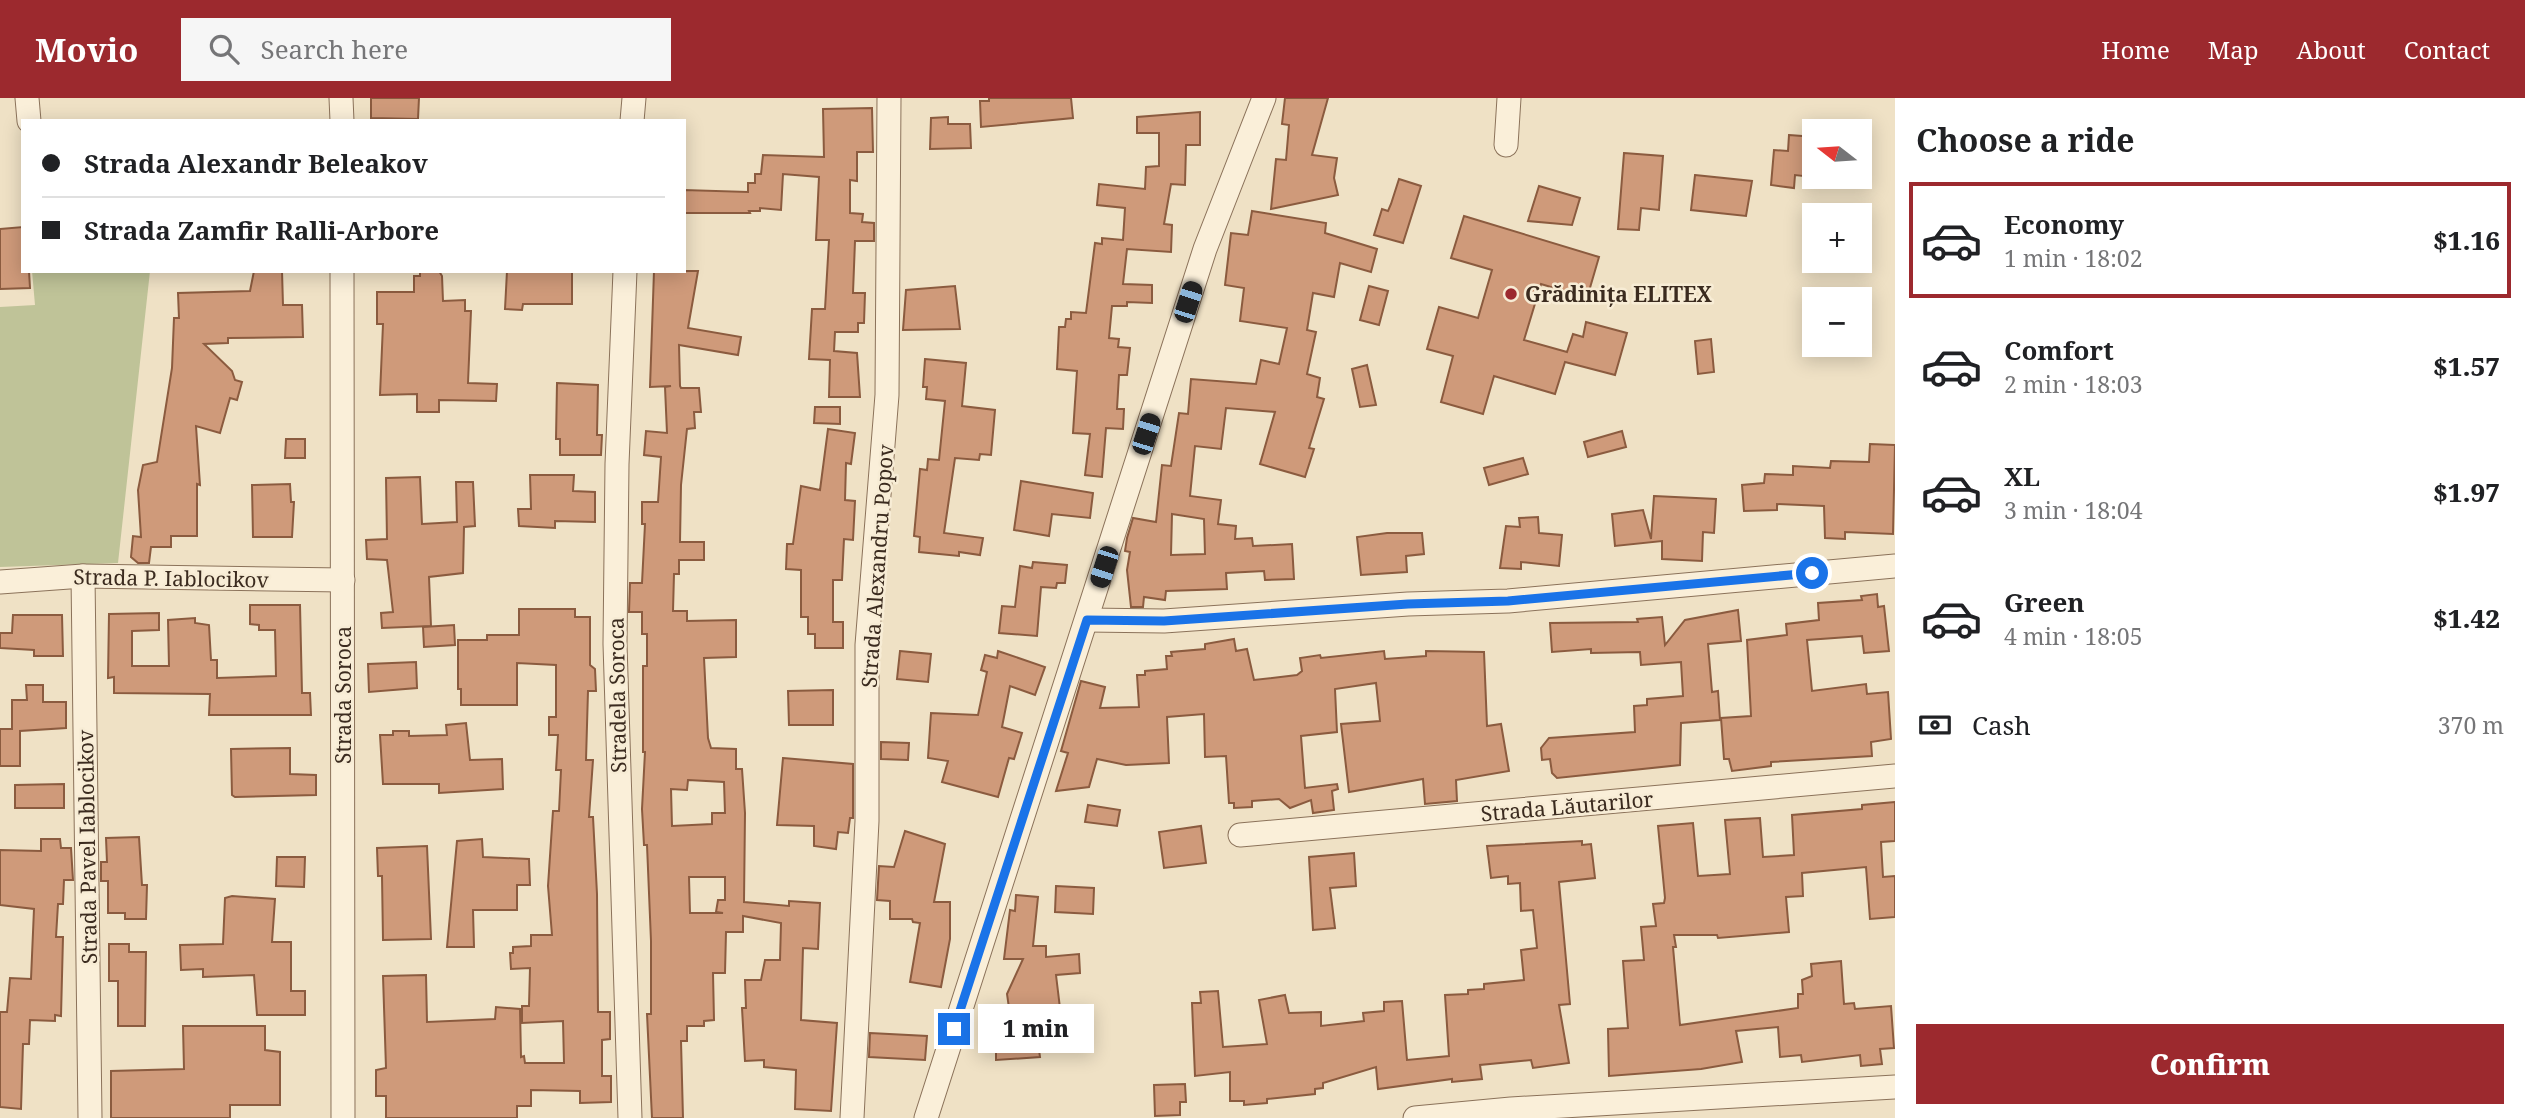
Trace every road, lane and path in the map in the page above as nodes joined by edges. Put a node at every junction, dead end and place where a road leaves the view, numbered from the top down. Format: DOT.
graph roads {
  1 [pos="27,98"];
  2 [pos="341,98"];
  3 [pos="634,98"];
  4 [pos="889,98"];
  5 [pos="1264,98"];
  6 [pos="1509,98"];
  7 [pos="29,119"];
  8 [pos="342,119"];
  9 [pos="632,119"];
  10 [pos="1506,145"];
  11 [pos="342,273"];
  12 [pos="625,273"];
  13 [pos="1895,566"];
  14 [pos="83,576"];
  15 [pos="343,580"];
  16 [pos="0,582"];
  17 [pos="1087,620"];
  18 [pos="1895,776"];
  19 [pos="1240,835"];
  20 [pos="1895,1087"];
  21 [pos="1738,1107"];
  22 [pos="1560,1112"];
  23 [pos="90,1118"];
  24 [pos="343,1118"];
  25 [pos="630,1118"];
  26 [pos="852,1118"];
  27 [pos="926,1118"];
  28 [pos="1415,1118"];
  1 -- 7 [label="street"];
  2 -- 8 [label="street"];
  3 -- 9 [label="street"];
  4 -- 26 [label="street, Strada Alexandru Popov"];
  5 -- 17 [label="street"];
  6 -- 10 [label="street"];
  11 -- 15 [label="street, Strada Soroca"];
  12 -- 25 [label="street, Stradela Sorocа"];
  13 -- 17 [label="street"];
  14 -- 15 [label="street, Strada P. Iablocikov"];
  14 -- 16 [label="street, Strada P. Iablocikov"];
  14 -- 23 [label="street, Strada Pavel Iablocikov"];
  15 -- 24 [label="street, Strada Soroca"];
  17 -- 27 [label="street"];
  18 -- 19 [label="street, Strada Lăutarilor"];
  20 -- 21 [label="street"];
  21 -- 22 [label="street"];
  22 -- 28 [label="street"];
}
